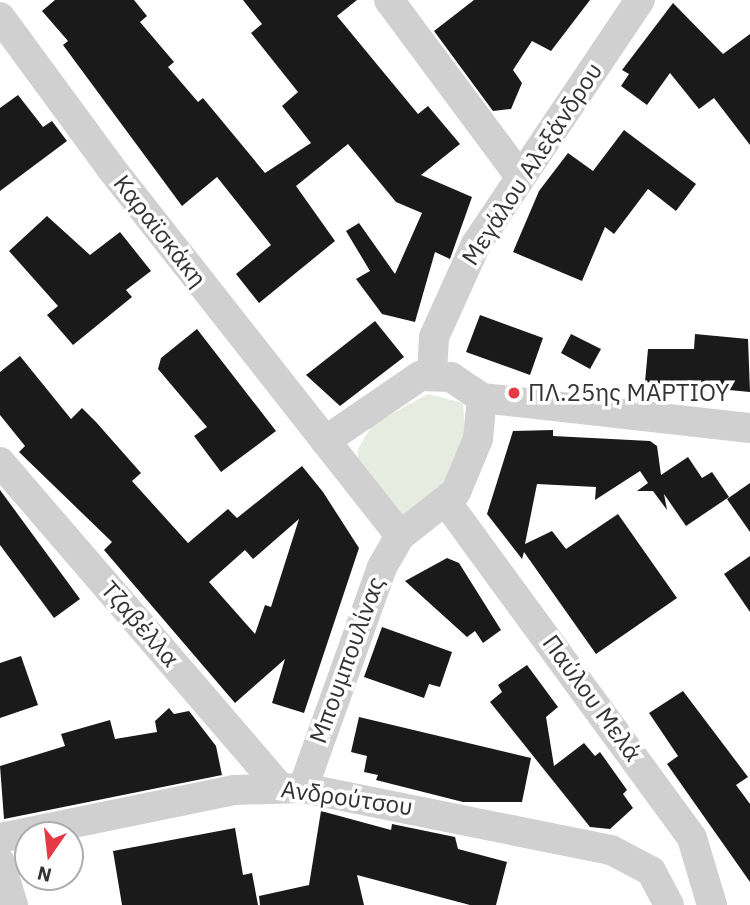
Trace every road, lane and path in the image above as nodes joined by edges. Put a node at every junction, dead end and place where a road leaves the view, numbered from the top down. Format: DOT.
graph roads {
  1 [pos="388,0"];
  2 [pos="640,0"];
  3 [pos="0,17"];
  4 [pos="519,175"];
  5 [pos="432,375"];
  6 [pos="482,398"];
  7 [pos="750,428"];
  8 [pos="326,441"];
  9 [pos="0,462"];
  10 [pos="447,503"];
  11 [pos="400,537"];
  12 [pos="291,787"];
  13 [pos="0,838"];
  14 [pos="0,862"];
  15 [pos="13,905"];
  16 [pos="669,905"];
  17 [pos="712,905"];
  1 -- 4 [label="street"];
  2 -- 4 [label="street, Μεγάλου Αλεξάνδρου"];
  3 -- 8 [label="street, Καραϊσκάκη"];
  4 -- 5 [label="street, Μεγάλου Αλεξάνδρου"];
  5 -- 6 [label="street"];
  5 -- 8 [label="street"];
  6 -- 7 [label="street"];
  6 -- 10 [label="street"];
  8 -- 11 [label="street, Καραϊσκάκη"];
  9 -- 12 [label="street, Τζαβέλλα"];
  10 -- 11 [label="street"];
  10 -- 17 [label="street, Παύλου Μελά"];
  11 -- 12 [label="street, Μπουμπουλίνας"];
  12 -- 13 [label="street, Ανδρούτσου"];
  12 -- 16 [label="street, Ανδρούτσου"];
  14 -- 15 [label="street"];
}
